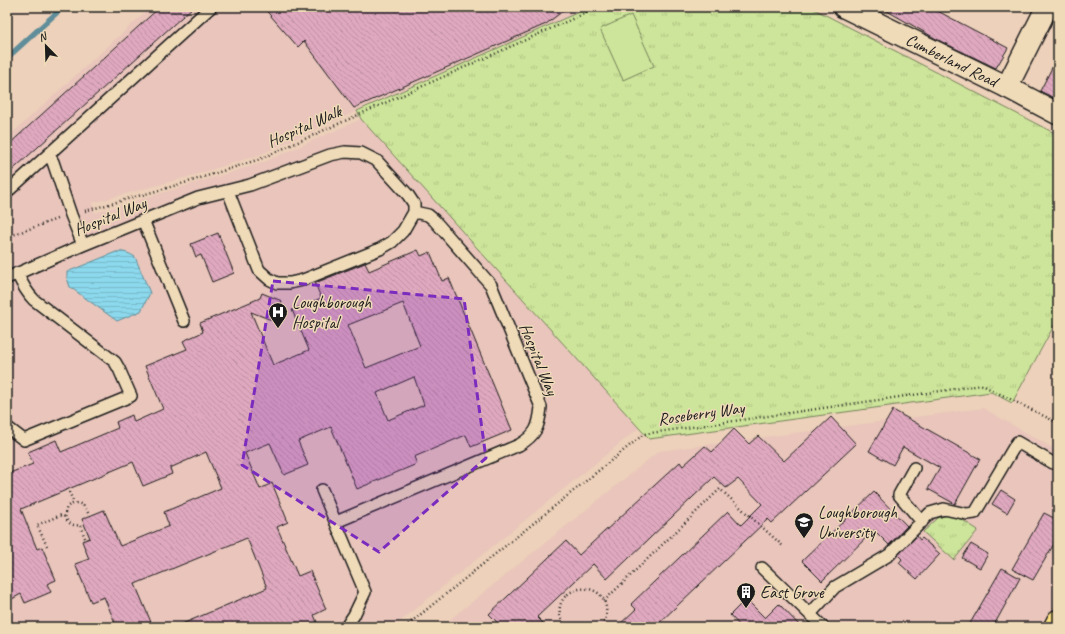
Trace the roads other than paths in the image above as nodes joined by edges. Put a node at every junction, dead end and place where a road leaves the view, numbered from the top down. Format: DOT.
graph roads {
  1 [pos="211,7"];
  2 [pos="844,7"];
  3 [pos="1047,7"];
  4 [pos="1007,87"];
  5 [pos="1058,114"];
  6 [pos="49,155"];
  7 [pos="228,191"];
  8 [pos="7,192"];
  9 [pos="414,212"];
  10 [pos="143,220"];
  11 [pos="83,245"];
  12 [pos="12,276"];
  13 [pos="184,321"];
  14 [pos="7,427"];
  15 [pos="1053,463"];
  16 [pos="914,468"];
  17 [pos="322,490"];
  18 [pos="336,522"];
  19 [pos="922,522"];
  20 [pos="762,568"];
  21 [pos="810,614"];
  22 [pos="1058,621"];
  23 [pos="346,627"];
  24 [pos="823,627"];
  25 [pos="1055,627"];
  1 -- 6 [label="lane"];
  2 -- 4 [label="street, Cumberland Road"];
  3 -- 4 [label="street"];
  4 -- 5 [label="street, Cumberland Road"];
  6 -- 8 [label="lane"];
  6 -- 11 [label="lane"];
  7 -- 9 [label="lane, Hospital Way"];
  7 -- 9 [label="lane"];
  7 -- 10 [label="lane, Hospital Way"];
  9 -- 18 [label="lane, Hospital Way"];
  10 -- 11 [label="lane, Hospital Way"];
  10 -- 13 [label="lane"];
  11 -- 12 [label="lane, Hospital Way"];
  12 -- 14 [label="lane"];
  15 -- 19 [label="lane"];
  16 -- 19 [label="lane"];
  17 -- 18 [label="lane"];
  18 -- 23 [label="lane"];
  19 -- 21 [label="lane"];
  20 -- 21 [label="lane"];
  21 -- 24 [label="lane"];
  22 -- 25 [label="main road"];
}
